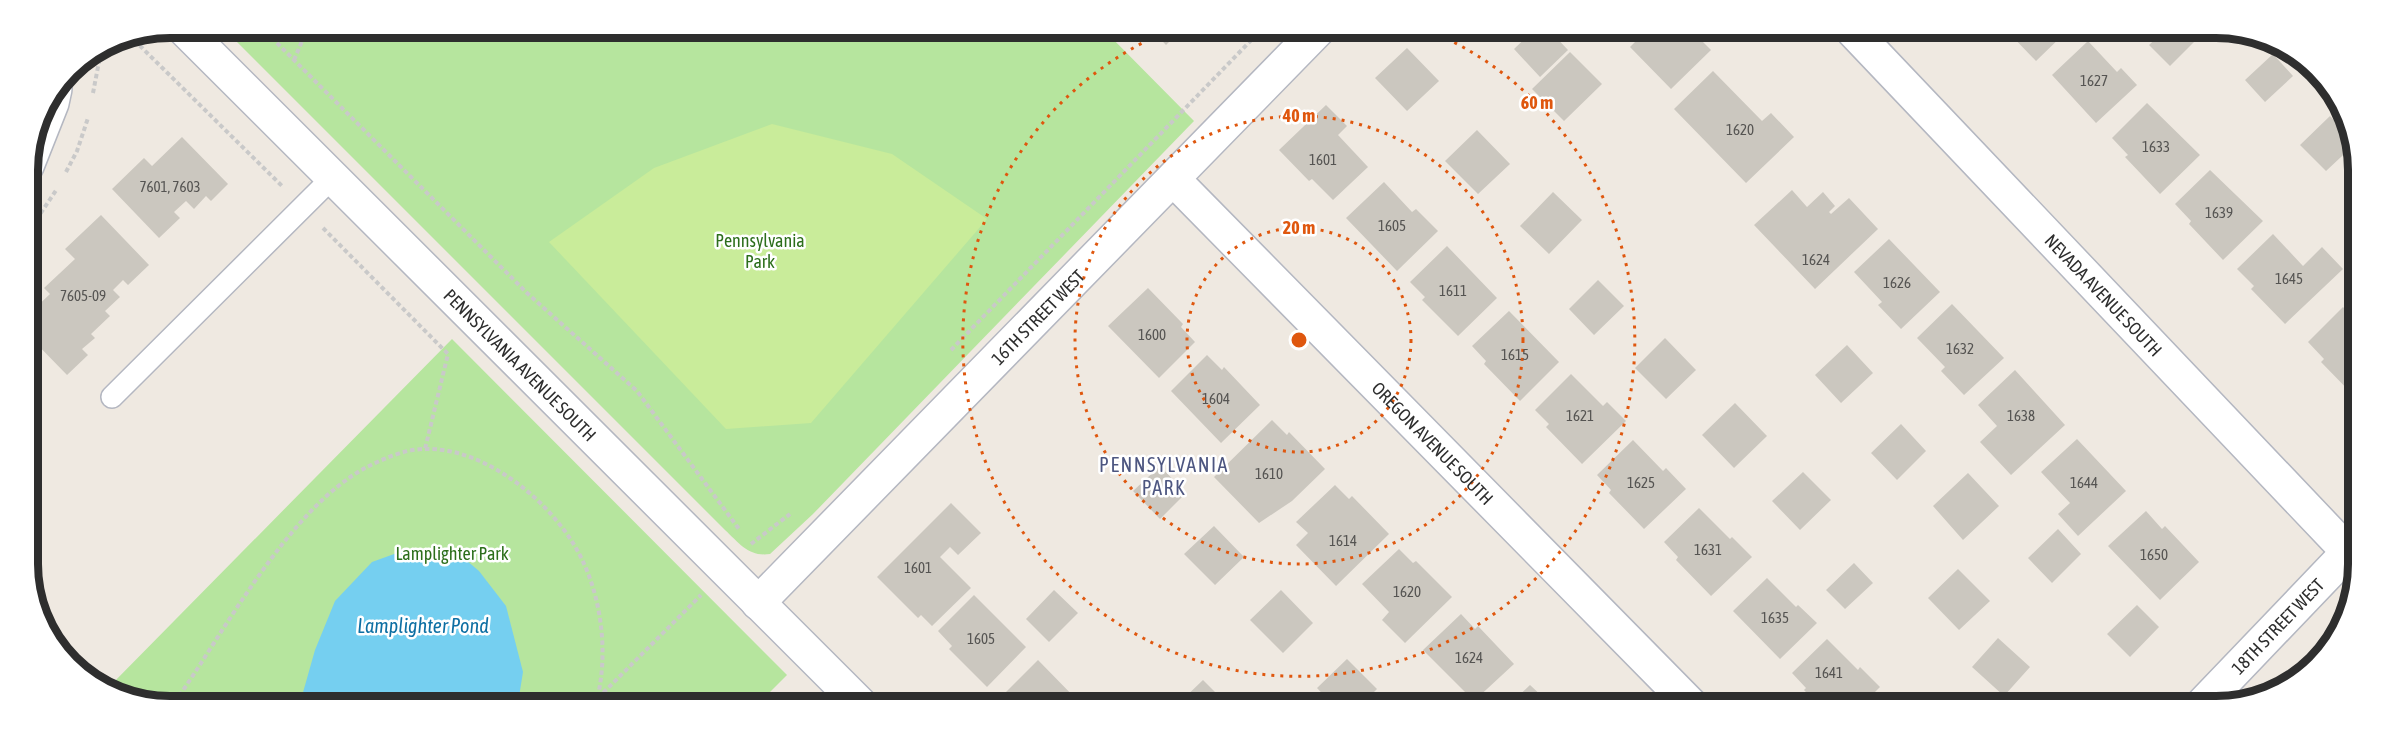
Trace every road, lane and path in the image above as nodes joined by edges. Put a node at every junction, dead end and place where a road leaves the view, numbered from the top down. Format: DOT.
graph roads {
  1 [pos="193,38"];
  2 [pos="272,38"];
  3 [pos="303,38"];
  4 [pos="1254,38"];
  5 [pos="1310,38"];
  6 [pos="1860,38"];
  7 [pos="294,60"];
  8 [pos="333,177"];
  9 [pos="1174,180"];
  10 [pos="948,353"];
  11 [pos="112,397"];
  12 [pos="794,510"];
  13 [pos="2349,549"];
  14 [pos="2349,555"];
  15 [pos="704,592"];
  16 [pos="758,603"];
  17 [pos="179,696"];
  18 [pos="598,696"];
  19 [pos="602,696"];
  20 [pos="852,696"];
  21 [pos="1682,696"];
  22 [pos="2211,696"];
  1 -- 8 [label="street, PENNSYLVANIA AVENUE SOUTH"];
  2 -- 7 [label="path"];
  3 -- 7 [label="path"];
  4 -- 10 [label="path"];
  5 -- 9 [label="street, 16TH STREET WEST"];
  6 -- 13 [label="street, NEVADA AVENUE SOUTH"];
  7 -- 12 [label="path"];
  8 -- 11 [label="lane"];
  8 -- 16 [label="street, PENNSYLVANIA AVENUE SOUTH"];
  9 -- 16 [label="street, 16TH STREET WEST"];
  9 -- 21 [label="street, OREGON AVENUE SOUTH"];
  14 -- 22 [label="street, 18TH STREET WEST"];
  15 -- 19 [label="path"];
  16 -- 20 [label="street, PENNSYLVANIA AVENUE SOUTH"];
  17 -- 18 [label="path"];
}
